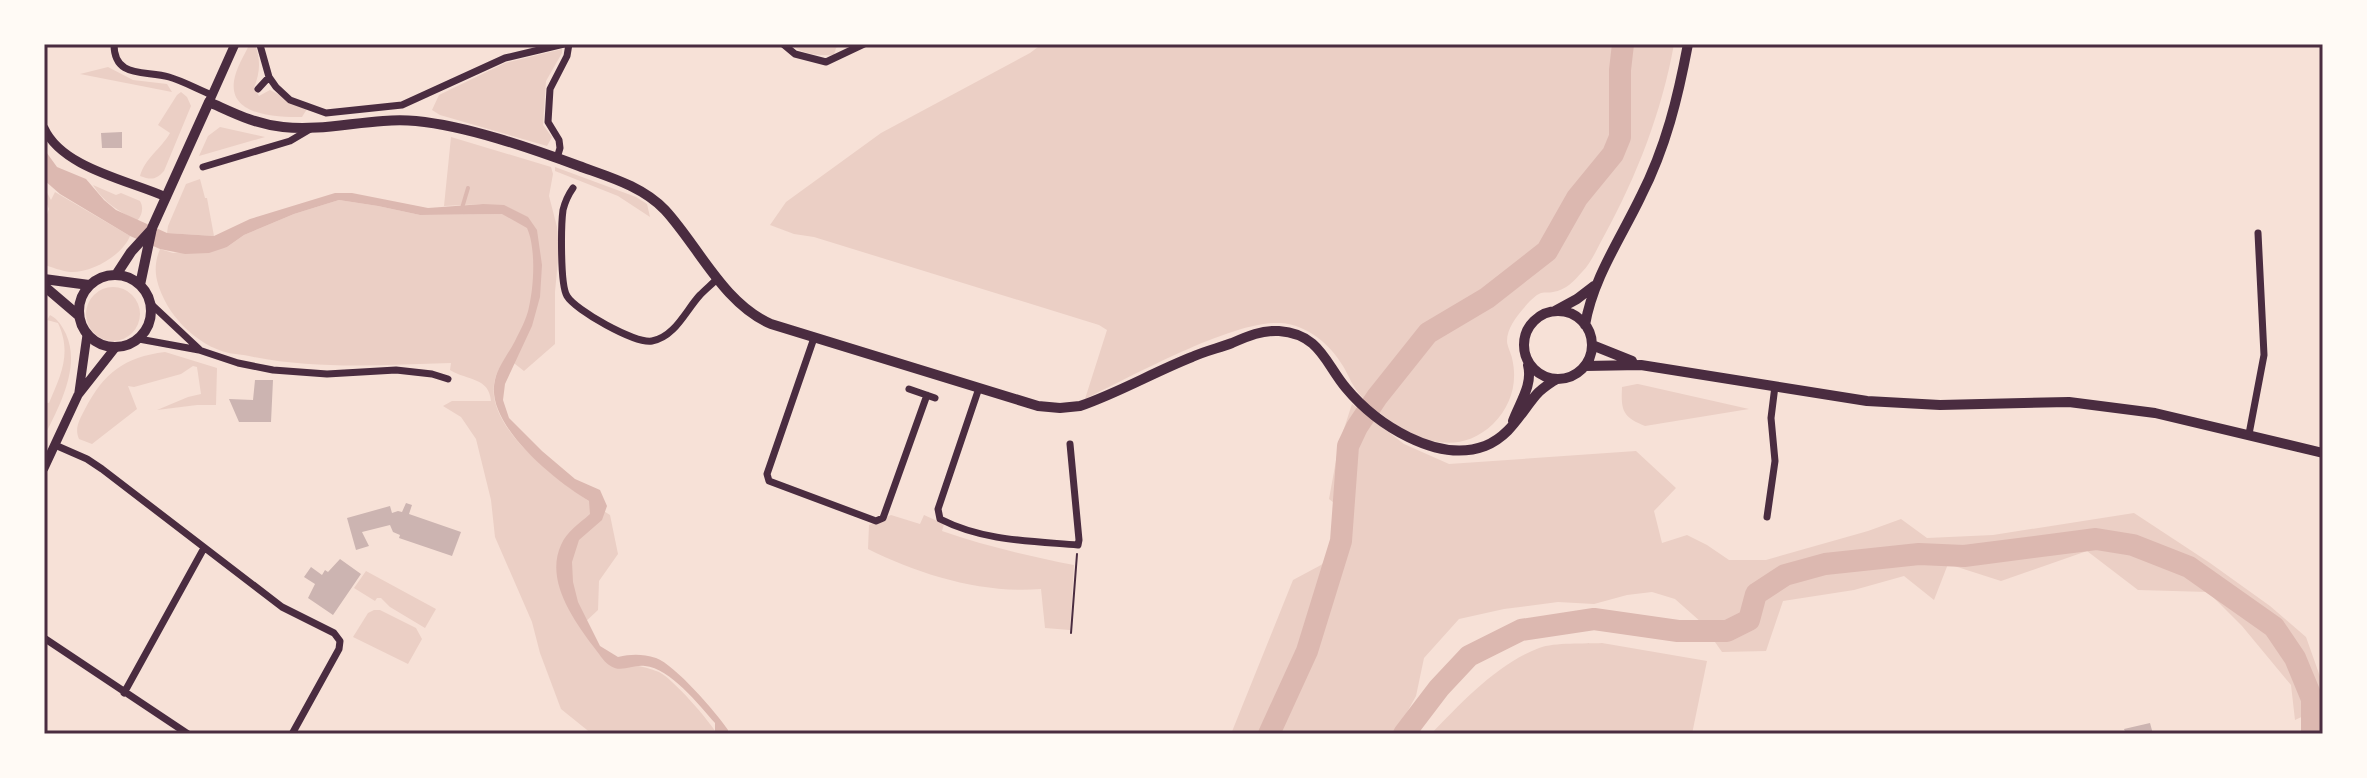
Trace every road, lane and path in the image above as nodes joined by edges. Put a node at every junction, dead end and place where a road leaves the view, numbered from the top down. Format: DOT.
graph roads {
  1 [pos="114,44"];
  2 [pos="235,44"];
  3 [pos="566,44"];
  4 [pos="783,44"];
  5 [pos="864,44"];
  6 [pos="1688,44"];
  7 [pos="260,45"];
  8 [pos="269,77"];
  9 [pos="258,89"];
  10 [pos="210,98"];
  11 [pos="314,127"];
  12 [pos="44,128"];
  13 [pos="557,158"];
  14 [pos="203,167"];
  15 [pos="573,188"];
  16 [pos="166,197"];
  17 [pos="154,224"];
  18 [pos="2258,233"];
  19 [pos="116,275"];
  20 [pos="718,278"];
  21 [pos="44,279"];
  22 [pos="1596,284"];
  23 [pos="89,285"];
  24 [pos="140,285"];
  25 [pos="44,286"];
  26 [pos="151,304"];
  27 [pos="1555,311"];
  28 [pos="78,315"];
  29 [pos="1585,325"];
  30 [pos="87,335"];
  31 [pos="814,338"];
  32 [pos="139,339"];
  33 [pos="1592,345"];
  34 [pos="115,348"];
  35 [pos="199,350"];
  36 [pos="1528,362"];
  37 [pos="1641,365"];
  38 [pos="1585,366"];
  39 [pos="448,379"];
  40 [pos="1555,380"];
  41 [pos="1775,386"];
  42 [pos="979,388"];
  43 [pos="909,389"];
  44 [pos="78,395"];
  45 [pos="1509,430"];
  46 [pos="2249,434"];
  47 [pos="1070,444"];
  48 [pos="55,445"];
  49 [pos="2323,453"];
  50 [pos="44,468"];
  51 [pos="1767,517"];
  52 [pos="1078,542"];
  53 [pos="204,548"];
  54 [pos="1071,633"];
  55 [pos="44,638"];
  56 [pos="124,693"];
  57 [pos="188,734"];
  58 [pos="292,734"];
  1 -- 10 [label="street"];
  2 -- 10 [label="street"];
  3 -- 8 [label="street"];
  3 -- 13 [label="street"];
  4 -- 5 [label="street"];
  6 -- 22 [label="main road"];
  7 -- 8 [label="street"];
  8 -- 9 [label="street"];
  10 -- 11 [label="main road"];
  10 -- 16 [label="main road"];
  11 -- 13 [label="main road"];
  11 -- 14 [label="street"];
  12 -- 16 [label="street"];
  13 -- 20 [label="main road"];
  15 -- 20 [label="street"];
  16 -- 17 [label="main road"];
  17 -- 19 [label="main road"];
  17 -- 24 [label="main road"];
  18 -- 46 [label="street"];
  19 -- 23 [label="main road"];
  19 -- 24 [label="main road"];
  20 -- 31 [label="main road"];
  21 -- 23 [label="main road"];
  22 -- 27 [label="main road"];
  22 -- 29 [label="main road"];
  23 -- 28 [label="main road"];
  24 -- 26 [label="main road"];
  25 -- 28 [label="main road"];
  26 -- 32 [label="main road"];
  26 -- 35 [label="street"];
  27 -- 29 [label="main road"];
  27 -- 36 [label="main road"];
  28 -- 30 [label="main road"];
  29 -- 33 [label="main road"];
  30 -- 34 [label="main road"];
  30 -- 44 [label="street"];
  31 -- 42 [label="main road"];
  31 -- 43 [label="street"];
  32 -- 34 [label="main road"];
  32 -- 35 [label="street"];
  33 -- 37 [label="main road"];
  33 -- 38 [label="main road"];
  34 -- 44 [label="street"];
  35 -- 39 [label="street"];
  36 -- 40 [label="main road"];
  36 -- 45 [label="main road"];
  37 -- 38 [label="main road"];
  37 -- 41 [label="main road"];
  38 -- 40 [label="main road"];
  40 -- 45 [label="main road"];
  41 -- 46 [label="main road"];
  41 -- 51 [label="street"];
  42 -- 45 [label="main road"];
  42 -- 52 [label="street"];
  44 -- 48 [label="street"];
  46 -- 49 [label="main road"];
  47 -- 52 [label="street"];
  48 -- 50 [label="street"];
  48 -- 53 [label="street"];
  52 -- 54 [label="path"];
  53 -- 56 [label="street"];
  53 -- 58 [label="street"];
  55 -- 56 [label="street"];
  56 -- 57 [label="street"];
}
